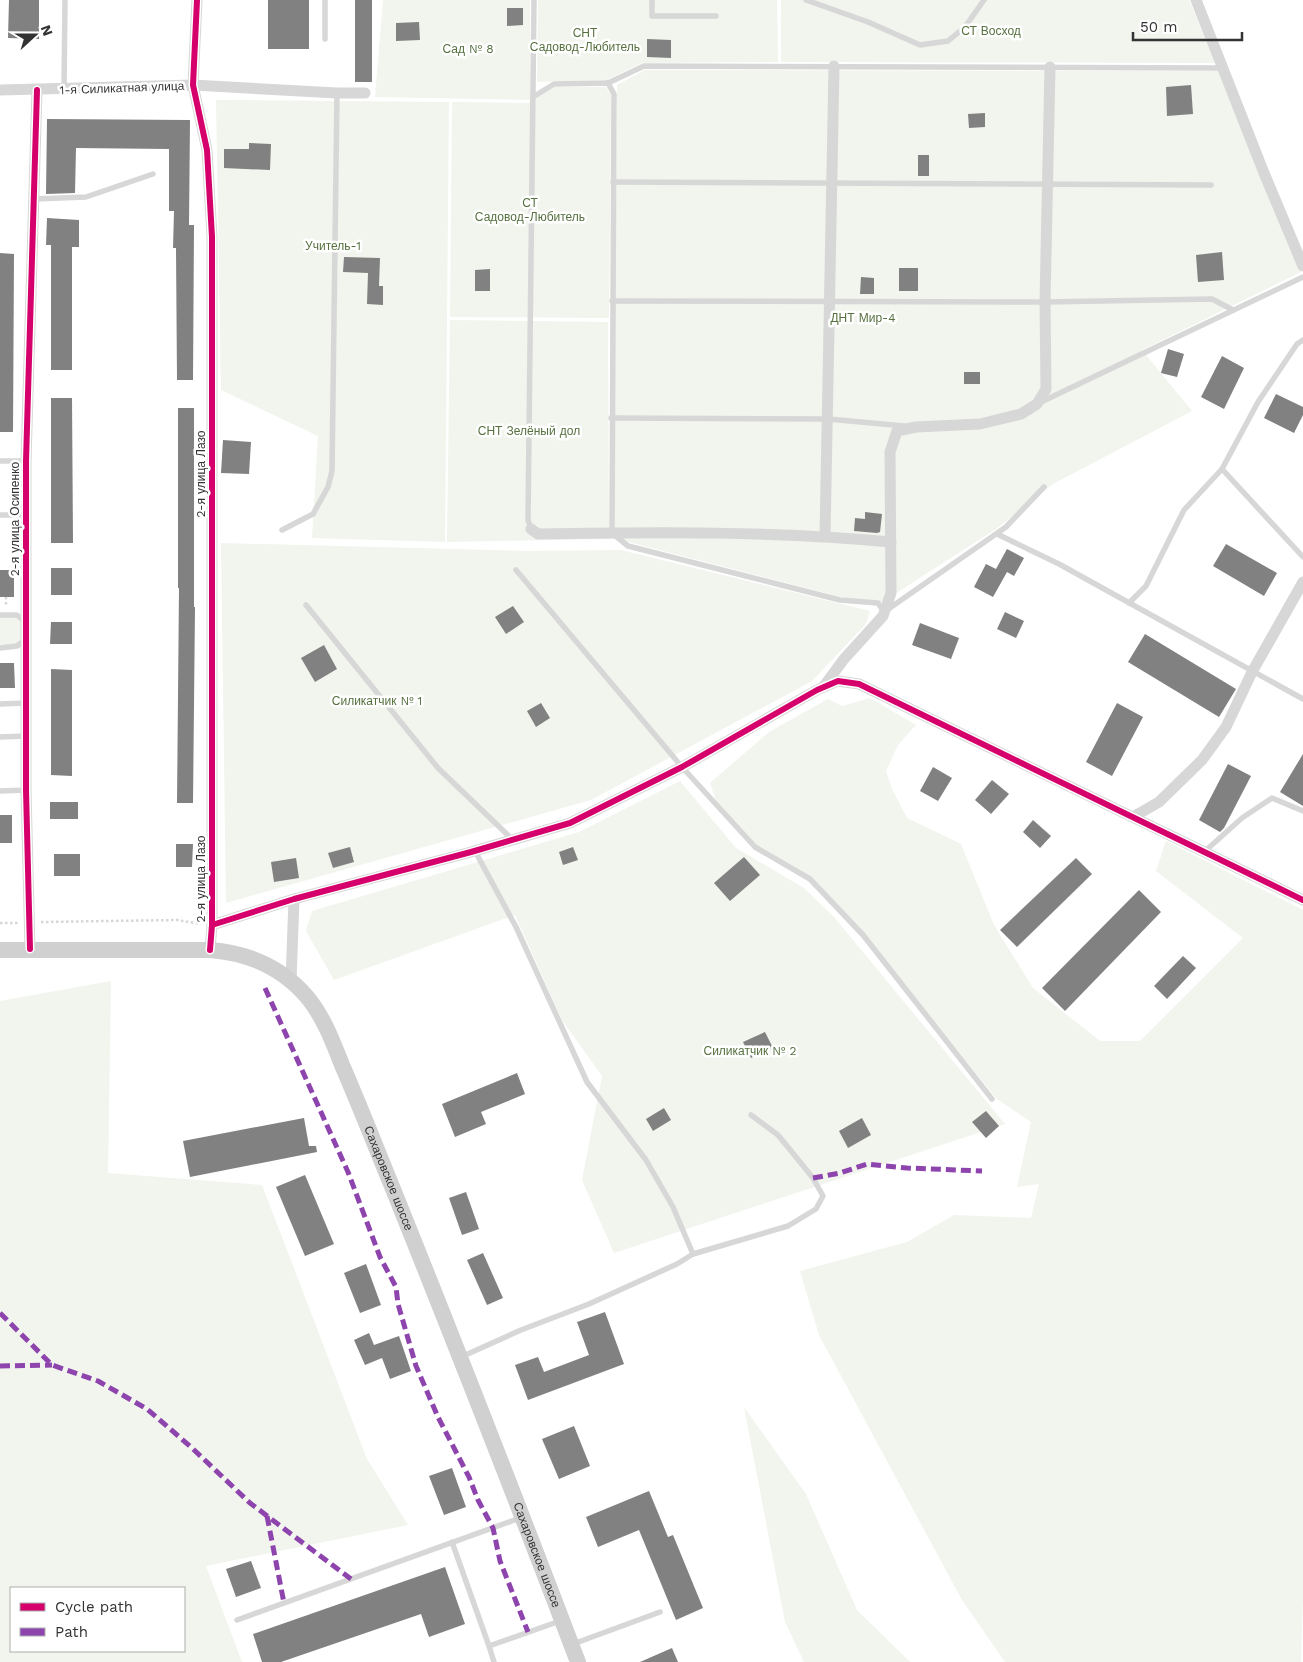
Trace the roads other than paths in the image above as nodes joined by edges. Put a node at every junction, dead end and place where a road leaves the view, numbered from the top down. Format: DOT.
graph roads {
  1 [pos="65,0"];
  2 [pos="197,0"];
  3 [pos="325,0"];
  4 [pos="534,0"];
  5 [pos="652,0"];
  6 [pos="806,0"];
  7 [pos="984,0"];
  8 [pos="1196,0"];
  9 [pos="716,16"];
  10 [pos="325,39"];
  11 [pos="834,66"];
  12 [pos="1050,67"];
  13 [pos="1223,68"];
  14 [pos="608,84"];
  15 [pos="193,85"];
  16 [pos="0,90"];
  17 [pos="37,90"];
  18 [pos="64,90"];
  19 [pos="337,93"];
  20 [pos="364,93"];
  21 [pos="533,97"];
  22 [pos="153,174"];
  23 [pos="613,182"];
  24 [pos="832,184"];
  25 [pos="1047,184"];
  26 [pos="1211,184"];
  27 [pos="34,198"];
  28 [pos="1303,266"];
  29 [pos="1303,277"];
  30 [pos="612,301"];
  31 [pos="829,302"];
  32 [pos="1045,302"];
  33 [pos="1233,310"];
  34 [pos="1303,340"];
  35 [pos="1038,404"];
  36 [pos="611,418"];
  37 [pos="828,419"];
  38 [pos="916,427"];
  39 [pos="0,461"];
  40 [pos="26,461"];
  41 [pos="1222,469"];
  42 [pos="1044,487"];
  43 [pos="0,515"];
  44 [pos="25,515"];
  45 [pos="531,529"];
  46 [pos="282,530"];
  47 [pos="612,533"];
  48 [pos="997,534"];
  49 [pos="825,536"];
  50 [pos="891,542"];
  51 [pos="1303,557"];
  52 [pos="516,570"];
  53 [pos="1303,582"];
  54 [pos="1129,603"];
  55 [pos="306,606"];
  56 [pos="884,612"];
  57 [pos="0,615"];
  58 [pos="27,634"];
  59 [pos="0,648"];
  60 [pos="1252,672"];
  61 [pos="823,688"];
  62 [pos="1303,699"];
  63 [pos="26,703"];
  64 [pos="0,704"];
  65 [pos="0,736"];
  66 [pos="26,736"];
  67 [pos="682,767"];
  68 [pos="26,790"];
  69 [pos="0,791"];
  70 [pos="1303,810"];
  71 [pos="1133,817"];
  72 [pos="512,840"];
  73 [pos="475,851"];
  74 [pos="1204,852"];
  75 [pos="294,899"];
  76 [pos="1303,900"];
  77 [pos="212,925"];
  78 [pos="30,949"];
  79 [pos="0,950"];
  80 [pos="210,950"];
  81 [pos="291,981"];
  82 [pos="992,1099"];
  83 [pos="751,1115"];
  84 [pos="692,1254"];
  85 [pos="461,1358"];
  86 [pos="522,1517"];
  87 [pos="452,1542"];
  88 [pos="660,1612"];
  89 [pos="236,1620"];
  90 [pos="562,1620"];
  91 [pos="571,1645"];
  92 [pos="489,1646"];
  93 [pos="494,1662"];
  94 [pos="578,1662"];
  1 -- 18 [label="lane"];
  2 -- 15 [label="street, 2-я улица Лазо"];
  3 -- 10 [label="lane"];
  4 -- 21 [label="lane"];
  5 -- 9 [label="lane"];
  6 -- 7 [label="lane"];
  8 -- 13 [label="street"];
  11 -- 12 [label="lane"];
  11 -- 14 [label="lane"];
  11 -- 24 [label="street"];
  12 -- 13 [label="lane"];
  12 -- 25 [label="street"];
  13 -- 28 [label="street"];
  14 -- 21 [label="lane"];
  14 -- 23 [label="lane"];
  15 -- 18 [label="street, 1-я Силикатная улица"];
  15 -- 19 [label="street, 1-я Силикатная улица"];
  15 -- 77 [label="street, 2-я улица Лазо"];
  16 -- 17 [label="street, 1-я Силикатная улица"];
  17 -- 18 [label="street, 1-я Силикатная улица"];
  17 -- 27 [label="street, 2-я улица Осипенко"];
  19 -- 20 [label="street, 1-я Силикатная улица"];
  19 -- 46 [label="lane"];
  21 -- 45 [label="lane"];
  22 -- 27 [label="lane"];
  23 -- 24 [label="lane"];
  23 -- 30 [label="lane"];
  24 -- 25 [label="lane"];
  24 -- 31 [label="street"];
  25 -- 26 [label="lane"];
  25 -- 32 [label="street"];
  27 -- 40 [label="street, 2-я улица Осипенко"];
  29 -- 33 [label="lane"];
  30 -- 31 [label="lane"];
  30 -- 36 [label="lane"];
  31 -- 32 [label="lane"];
  31 -- 37 [label="street"];
  32 -- 33 [label="lane"];
  32 -- 35 [label="street"];
  33 -- 35 [label="lane"];
  34 -- 41 [label="lane"];
  35 -- 38 [label="street"];
  36 -- 37 [label="lane"];
  36 -- 47 [label="lane"];
  37 -- 38 [label="lane"];
  37 -- 49 [label="street"];
  38 -- 50 [label="street"];
  39 -- 40 [label="lane"];
  40 -- 44 [label="street, 2-я улица Осипенко"];
  41 -- 51 [label="lane"];
  41 -- 54 [label="lane"];
  42 -- 48 [label="lane"];
  43 -- 44 [label="lane"];
  44 -- 58 [label="street, 2-я улица Осипенко"];
  45 -- 47 [label="street"];
  47 -- 49 [label="street"];
  47 -- 56 [label="lane"];
  48 -- 54 [label="lane"];
  48 -- 56 [label="lane"];
  49 -- 50 [label="street"];
  50 -- 56 [label="street"];
  52 -- 67 [label="lane"];
  53 -- 60 [label="street"];
  54 -- 60 [label="lane"];
  55 -- 72 [label="lane"];
  56 -- 61 [label="street"];
  57 -- 58 [label="lane"];
  58 -- 59 [label="lane"];
  58 -- 63 [label="street, 2-я улица Осипенко"];
  60 -- 62 [label="lane"];
  60 -- 71 [label="street"];
  61 -- 67 [label="street"];
  61 -- 71 [label="street"];
  63 -- 64 [label="lane"];
  63 -- 66 [label="street, 2-я улица Осипенко"];
  65 -- 66 [label="lane"];
  66 -- 68 [label="street, 2-я улица Осипенко"];
  67 -- 72 [label="street"];
  67 -- 82 [label="lane"];
  68 -- 69 [label="lane"];
  68 -- 78 [label="street, 2-я улица Осипенко"];
  70 -- 74 [label="lane"];
  71 -- 74 [label="street"];
  72 -- 73 [label="street"];
  73 -- 75 [label="street"];
  73 -- 84 [label="lane"];
  74 -- 76 [label="street"];
  75 -- 77 [label="street"];
  75 -- 81 [label="street"];
  77 -- 80 [label="street, 2-я улица Лазо"];
  78 -- 79 [label="main road, Сахаровское шоссе"];
  78 -- 80 [label="main road, Сахаровское шоссе"];
  80 -- 81 [label="main road, Сахаровское шоссе"];
  81 -- 85 [label="main road, Сахаровское шоссе"];
  83 -- 84 [label="lane"];
  84 -- 85 [label="lane"];
  85 -- 86 [label="main road, Сахаровское шоссе"];
  86 -- 87 [label="lane"];
  86 -- 90 [label="main road, Сахаровское шоссе"];
  87 -- 89 [label="lane"];
  87 -- 92 [label="lane"];
  88 -- 91 [label="lane"];
  90 -- 91 [label="main road, Сахаровское шоссе"];
  90 -- 92 [label="lane"];
  91 -- 94 [label="main road, Сахаровское шоссе"];
  92 -- 93 [label="lane"];
}
